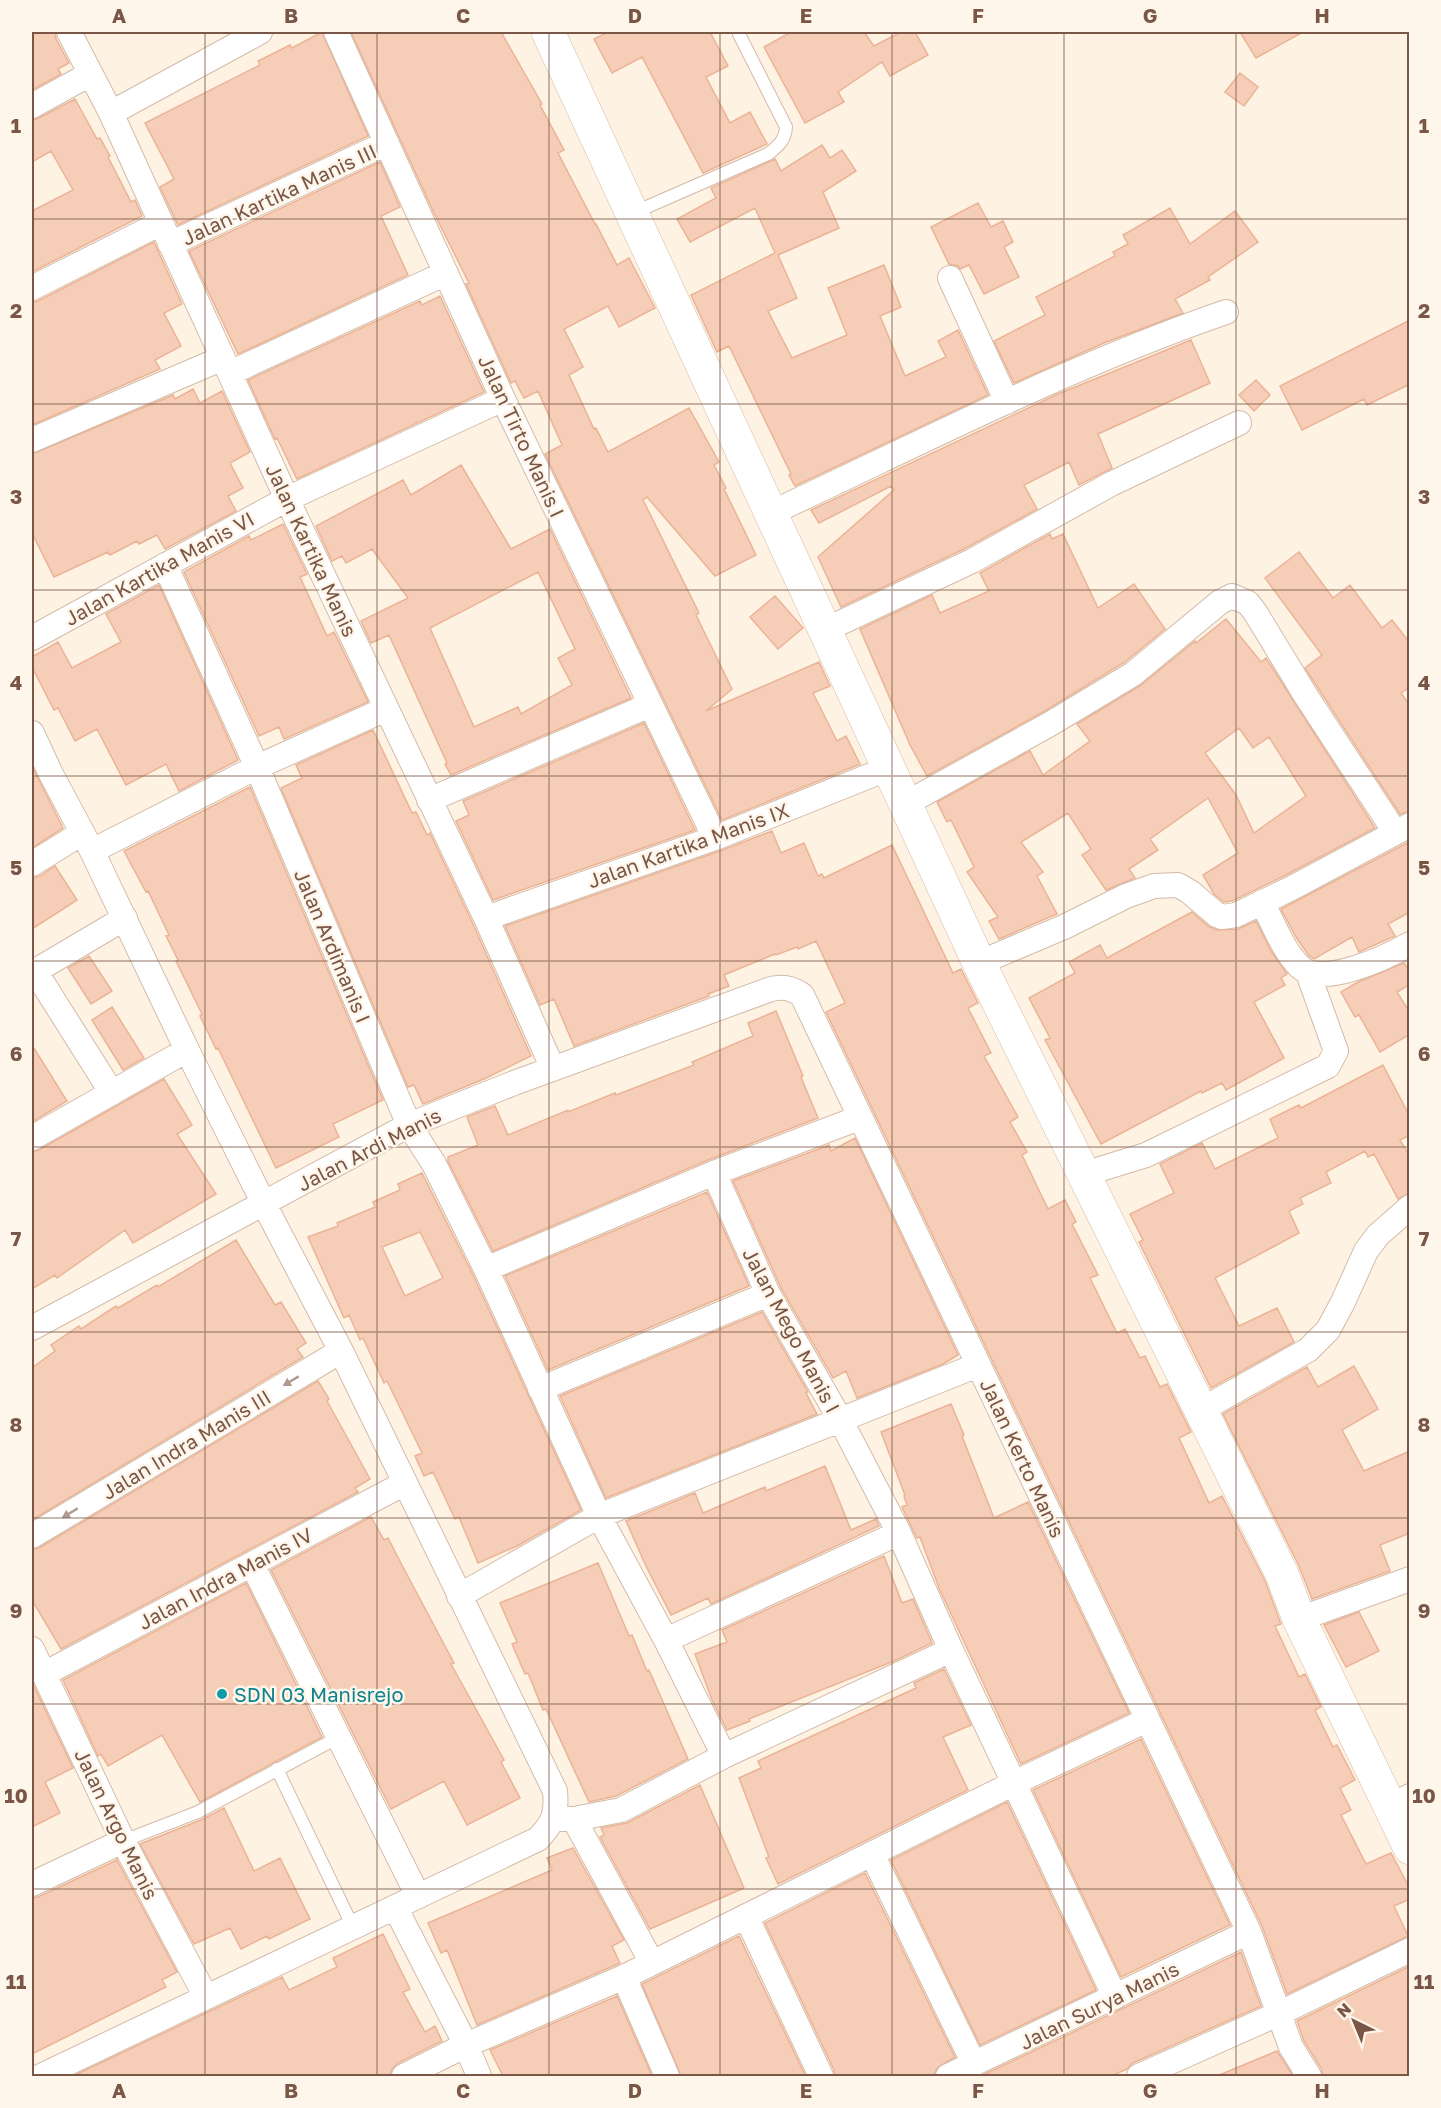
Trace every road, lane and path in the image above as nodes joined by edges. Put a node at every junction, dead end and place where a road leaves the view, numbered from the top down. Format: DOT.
graph roads {
  1 [pos="69,32"];
  2 [pos="260,32"];
  3 [pos="336,32"];
  4 [pos="548,32"];
  5 [pos="739,34"];
  6 [pos="90,74"];
  7 [pos="32,106"];
  8 [pos="111,113"];
  9 [pos="387,143"];
  10 [pos="632,214"];
  11 [pos="165,234"];
  12 [pos="446,273"];
  13 [pos="950,278"];
  14 [pos="32,288"];
  15 [pos="1226,312"];
  16 [pos="226,365"];
  17 [pos="503,399"];
  18 [pos="1007,402"];
  19 [pos="1239,423"];
  20 [pos="32,440"];
  21 [pos="287,499"];
  22 [pos="771,513"];
  23 [pos="165,565"];
  24 [pos="825,630"];
  25 [pos="32,638"];
  26 [pos="650,705"];
  27 [pos="386,709"];
  28 [pos="32,733"];
  29 [pos="257,767"];
  30 [pos="889,768"];
  31 [pos="41,778"];
  32 [pos="429,800"];
  33 [pos="907,803"];
  34 [pos="1402,829"];
  35 [pos="715,838"];
  36 [pos="87,842"];
  37 [pos="32,864"];
  38 [pos="1262,902"];
  39 [pos="125,918"];
  40 [pos="486,918"];
  41 [pos="1410,944"];
  42 [pos="979,963"];
  43 [pos="33,972"];
  44 [pos="1308,973"];
  45 [pos="792,989"];
  46 [pos="187,1050"];
  47 [pos="553,1069"];
  48 [pos="112,1093"];
  49 [pos="860,1118"];
  50 [pos="410,1125"];
  51 [pos="32,1138"];
  52 [pos="714,1173"];
  53 [pos="1084,1174"];
  54 [pos="264,1204"];
  55 [pos="1410,1207"];
  56 [pos="486,1269"];
  57 [pos="768,1294"];
  58 [pos="32,1328"];
  59 [pos="341,1351"];
  60 [pos="978,1365"];
  61 [pos="540,1389"];
  62 [pos="1201,1410"];
  63 [pos="841,1421"];
  64 [pos="405,1483"];
  65 [pos="599,1516"];
  66 [pos="899,1533"];
  67 [pos="32,1536"];
  68 [pos="252,1564"];
  69 [pos="1410,1579"];
  70 [pos="459,1596"];
  71 [pos="1299,1619"];
  72 [pos="666,1640"];
  73 [pos="32,1649"];
  74 [pos="951,1650"];
  75 [pos="44,1674"];
  76 [pos="1147,1720"];
  77 [pos="339,1737"];
  78 [pos="724,1756"];
  79 [pos="277,1769"];
  80 [pos="1014,1783"];
  81 [pos="1399,1801"];
  82 [pos="564,1819"];
  83 [pos="123,1841"];
  84 [pos="1410,1848"];
  85 [pos="872,1854"];
  86 [pos="32,1884"];
  87 [pos="418,1896"];
  88 [pos="395,1907"];
  89 [pos="746,1916"];
  90 [pos="352,1927"];
  91 [pos="1249,1932"];
  92 [pos="1410,1950"];
  93 [pos="652,1963"];
  94 [pos="624,1977"];
  95 [pos="206,1997"];
  96 [pos="1115,1997"];
  97 [pos="1278,2014"];
  98 [pos="466,2045"];
  99 [pos="974,2064"];
  100 [pos="41,2076"];
  101 [pos="404,2076"];
  102 [pos="479,2076"];
  103 [pos="667,2076"];
  104 [pos="821,2076"];
  105 [pos="948,2076"];
  106 [pos="1139,2076"];
  107 [pos="1309,2076"];
  1 -- 6 [label="street, Jalan Kartika Manis"];
  2 -- 8 [label="street"];
  3 -- 9 [label="street, Jalan Tirto Manis I"];
  4 -- 10 [label="main road"];
  5 -- 10 [label="lane"];
  6 -- 7 [label="street"];
  6 -- 8 [label="street, Jalan Kartika Manis"];
  8 -- 11 [label="street, Jalan Kartika Manis"];
  9 -- 11 [label="street, Jalan Kartika Manis III"];
  9 -- 12 [label="street, Jalan Tirto Manis I"];
  10 -- 22 [label="main road"];
  11 -- 14 [label="street, Jalan Kartika Manis III"];
  11 -- 16 [label="street, Jalan Kartika Manis"];
  12 -- 16 [label="street"];
  12 -- 17 [label="street, Jalan Tirto Manis I"];
  13 -- 18 [label="street"];
  15 -- 18 [label="street"];
  16 -- 20 [label="street"];
  16 -- 21 [label="street, Jalan Kartika Manis"];
  17 -- 21 [label="street, Jalan Kartika Manis VI"];
  17 -- 26 [label="street, Jalan Tirto Manis I"];
  18 -- 22 [label="street"];
  19 -- 24 [label="street"];
  21 -- 23 [label="street, Jalan Kartika Manis VI"];
  21 -- 27 [label="street, Jalan Kartika Manis"];
  22 -- 24 [label="main road"];
  23 -- 25 [label="street, Jalan Kartika Manis VI"];
  23 -- 29 [label="street, Jalan Ardimanis I"];
  24 -- 30 [label="main road"];
  26 -- 32 [label="street"];
  26 -- 35 [label="street, Jalan Tirto Manis I"];
  27 -- 29 [label="street"];
  27 -- 32 [label="street, Jalan Kartika Manis"];
  28 -- 31 [label="street"];
  29 -- 36 [label="street"];
  29 -- 50 [label="street, Jalan Ardimanis I"];
  30 -- 33 [label="main road"];
  30 -- 35 [label="street, Jalan Kartika Manis IX"];
  31 -- 36 [label="street"];
  32 -- 40 [label="street, Jalan Kartika Manis"];
  33 -- 34 [label="street"];
  33 -- 42 [label="main road"];
  34 -- 38 [label="street"];
  35 -- 40 [label="street, Jalan Kartika Manis IX"];
  36 -- 37 [label="street"];
  36 -- 39 [label="street"];
  38 -- 42 [label="street"];
  38 -- 44 [label="street"];
  39 -- 43 [label="street"];
  39 -- 46 [label="street"];
  40 -- 47 [label="street, Jalan Kartika Manis"];
  41 -- 44 [label="street"];
  42 -- 53 [label="main road"];
  43 -- 48 [label="street"];
  44 -- 53 [label="street"];
  45 -- 47 [label="street, Jalan Ardi Manis"];
  45 -- 49 [label="street, Jalan Kerto Manis"];
  46 -- 48 [label="street"];
  46 -- 54 [label="street"];
  47 -- 50 [label="street, Jalan Ardi Manis"];
  48 -- 51 [label="street"];
  49 -- 52 [label="street"];
  49 -- 60 [label="street, Jalan Kerto Manis"];
  50 -- 54 [label="street, Jalan Ardi Manis"];
  50 -- 56 [label="street, Jalan Ardimanis I"];
  52 -- 56 [label="street"];
  52 -- 57 [label="street, Jalan Mego Manis I"];
  53 -- 62 [label="main road"];
  54 -- 58 [label="street, Jalan Ardi Manis"];
  54 -- 59 [label="street"];
  55 -- 62 [label="street"];
  56 -- 61 [label="street, Jalan Ardimanis I"];
  57 -- 61 [label="street"];
  57 -- 63 [label="street, Jalan Mego Manis I"];
  59 -- 64 [label="street"];
  59 -- 67 [label="street, Jalan Indra Manis III, one-way"];
  60 -- 63 [label="street"];
  60 -- 76 [label="street, Jalan Kerto Manis"];
  61 -- 65 [label="street, Jalan Ardimanis I"];
  62 -- 71 [label="main road"];
  63 -- 65 [label="street"];
  63 -- 66 [label="street, Jalan Mego Manis I"];
  64 -- 68 [label="street, Jalan Indra Manis IV"];
  64 -- 70 [label="street"];
  65 -- 70 [label="street"];
  65 -- 72 [label="street, Jalan Ardimanis I"];
  66 -- 72 [label="street"];
  66 -- 74 [label="street, Jalan Mego Manis I"];
  68 -- 75 [label="street, Jalan Indra Manis IV"];
  68 -- 77 [label="street"];
  69 -- 71 [label="street"];
  70 -- 82 [label="street"];
  71 -- 81 [label="main road"];
  72 -- 78 [label="street, Jalan Ardimanis I"];
  73 -- 75 [label="street, Jalan Argo Manis"];
  74 -- 78 [label="street"];
  74 -- 80 [label="street, Jalan Mego Manis I"];
  75 -- 83 [label="street, Jalan Argo Manis"];
  76 -- 80 [label="street"];
  76 -- 91 [label="street, Jalan Kerto Manis"];
  77 -- 79 [label="lane"];
  77 -- 87 [label="street"];
  78 -- 82 [label="street"];
  79 -- 83 [label="lane"];
  79 -- 90 [label="lane"];
  80 -- 85 [label="street"];
  80 -- 96 [label="street, Jalan Mego Manis I"];
  81 -- 84 [label="main road"];
  82 -- 87 [label="street"];
  82 -- 93 [label="street"];
  83 -- 86 [label="street"];
  83 -- 95 [label="street, Jalan Argo Manis"];
  85 -- 89 [label="street"];
  85 -- 99 [label="street"];
  87 -- 88 [label="street"];
  88 -- 90 [label="street"];
  88 -- 98 [label="street"];
  89 -- 93 [label="street"];
  89 -- 104 [label="street"];
  90 -- 95 [label="street"];
  91 -- 96 [label="street, Jalan Surya Manis"];
  91 -- 97 [label="street, Jalan Kerto Manis"];
  92 -- 97 [label="street"];
  93 -- 94 [label="street"];
  94 -- 98 [label="street"];
  94 -- 103 [label="street"];
  95 -- 100 [label="street"];
  96 -- 99 [label="street, Jalan Surya Manis"];
  97 -- 106 [label="street"];
  97 -- 107 [label="street, Jalan Kerto Manis"];
  98 -- 101 [label="street"];
  98 -- 102 [label="street"];
  99 -- 105 [label="street, Jalan Surya Manis"];
}
